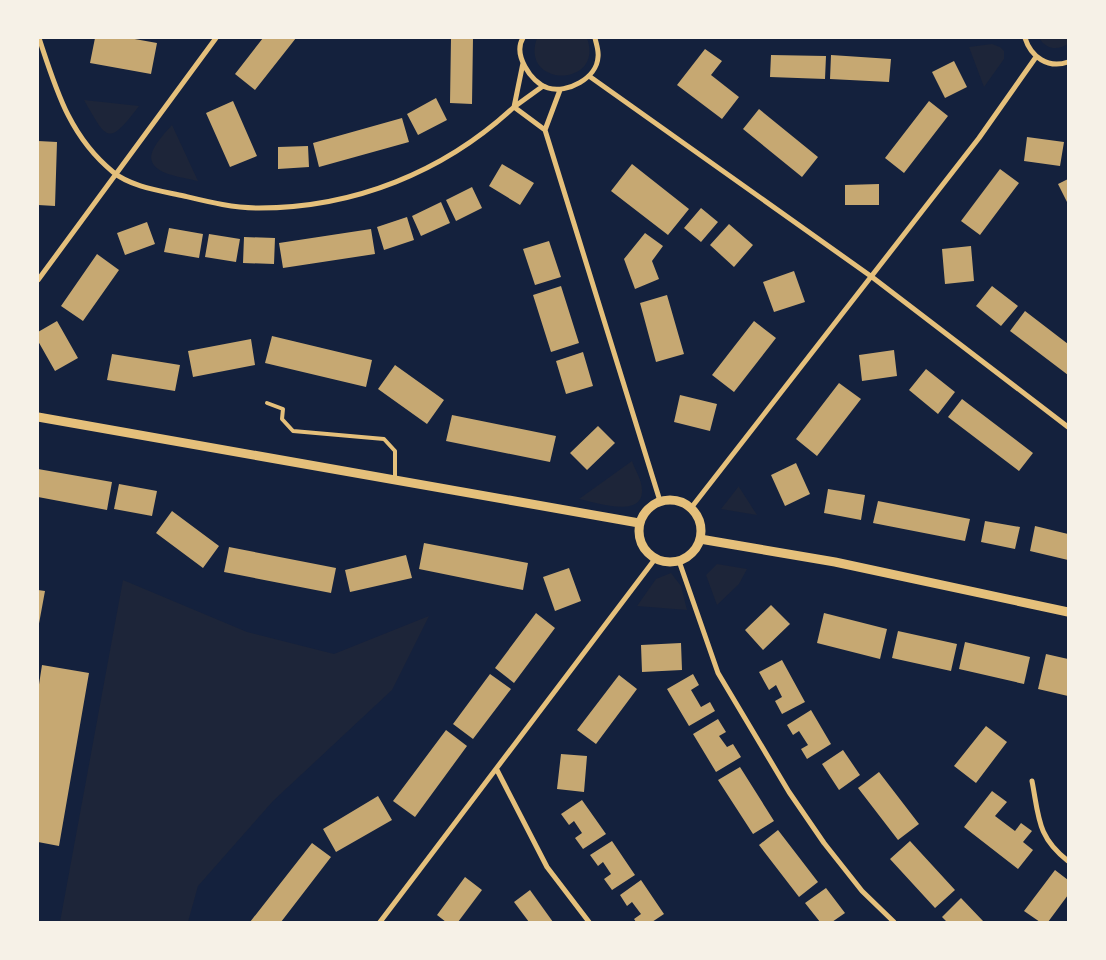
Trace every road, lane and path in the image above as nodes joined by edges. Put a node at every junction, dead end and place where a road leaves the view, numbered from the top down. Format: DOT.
graph roads {
  1 [pos="39,38"];
  2 [pos="216,38"];
  3 [pos="516,38"];
  4 [pos="523,38"];
  5 [pos="595,38"];
  6 [pos="1025,38"];
  7 [pos="519,44"];
  8 [pos="1036,57"];
  9 [pos="1068,62"];
  10 [pos="523,63"];
  11 [pos="589,76"];
  12 [pos="543,86"];
  13 [pos="560,90"];
  14 [pos="514,108"];
  15 [pos="545,130"];
  16 [pos="114,173"];
  17 [pos="872,277"];
  18 [pos="38,280"];
  19 [pos="267,403"];
  20 [pos="38,417"];
  21 [pos="1068,427"];
  22 [pos="395,480"];
  23 [pos="660,501"];
  24 [pos="691,508"];
  25 [pos="639,523"];
  26 [pos="700,539"];
  27 [pos="655,559"];
  28 [pos="679,561"];
  29 [pos="1068,612"];
  30 [pos="496,770"];
  31 [pos="1032,781"];
  32 [pos="1068,861"];
  33 [pos="380,922"];
  34 [pos="589,922"];
  35 [pos="894,922"];
  1 -- 16 [label="street"];
  2 -- 16 [label="street"];
  3 -- 7 [label="street"];
  4 -- 7 [label="street"];
  5 -- 11 [label="street"];
  6 -- 8 [label="street"];
  7 -- 10 [label="street"];
  8 -- 9 [label="street"];
  8 -- 17 [label="street"];
  10 -- 12 [label="street"];
  10 -- 14 [label="street"];
  11 -- 13 [label="street"];
  11 -- 17 [label="street"];
  12 -- 13 [label="street"];
  12 -- 14 [label="street"];
  13 -- 15 [label="street"];
  14 -- 15 [label="street"];
  14 -- 16 [label="street"];
  15 -- 23 [label="street"];
  16 -- 18 [label="street"];
  17 -- 21 [label="street"];
  17 -- 24 [label="street"];
  19 -- 22 [label="lane"];
  20 -- 22 [label="street"];
  22 -- 25 [label="street"];
  23 -- 24 [label="street"];
  23 -- 25 [label="street"];
  24 -- 26 [label="street"];
  25 -- 27 [label="street"];
  26 -- 28 [label="street"];
  26 -- 29 [label="street"];
  27 -- 28 [label="street"];
  27 -- 30 [label="street"];
  28 -- 35 [label="street"];
  30 -- 33 [label="street"];
  30 -- 34 [label="street"];
  31 -- 32 [label="street"];
}
